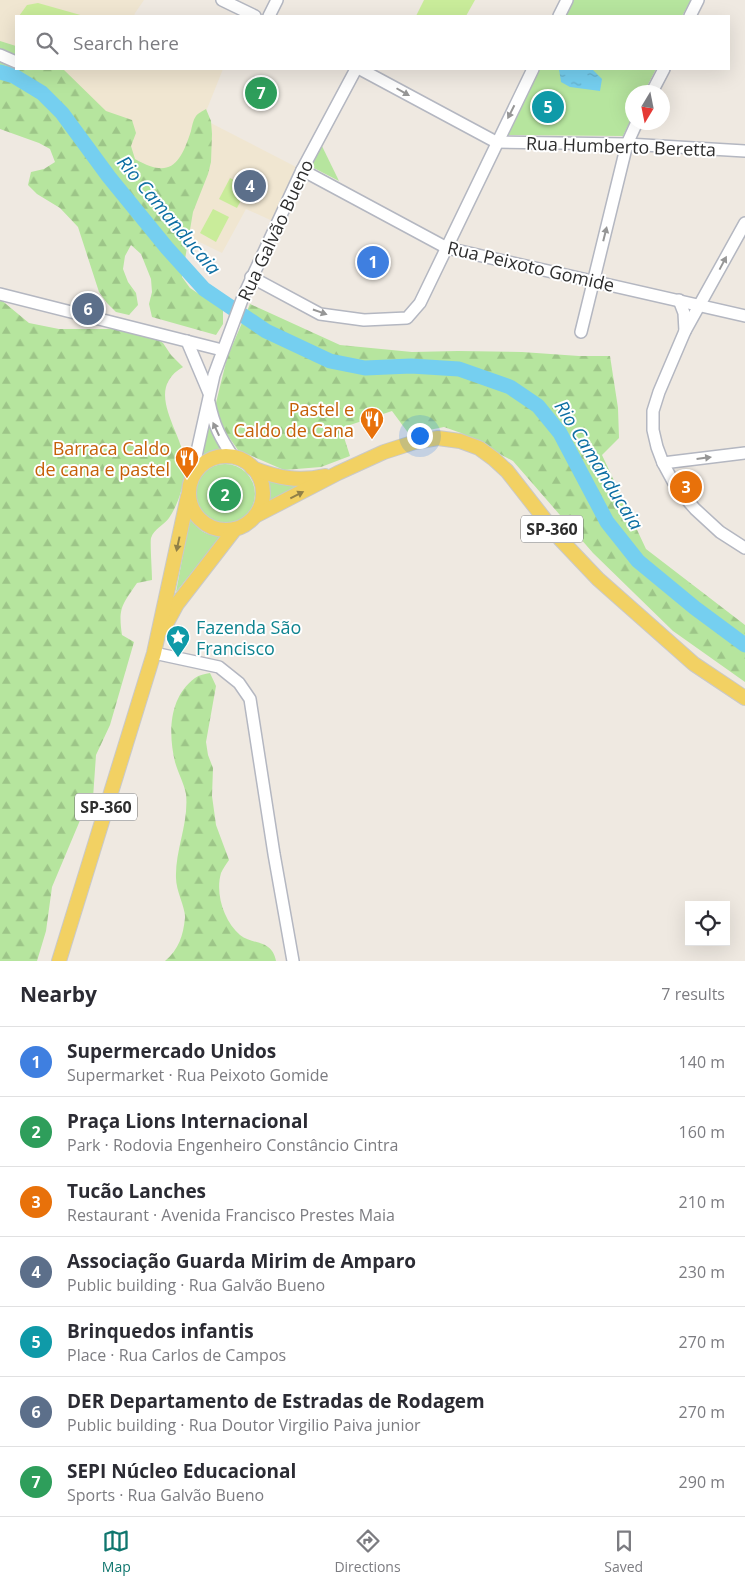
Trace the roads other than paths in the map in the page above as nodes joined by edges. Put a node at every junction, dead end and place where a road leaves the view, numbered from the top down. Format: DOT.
graph roads {
  1 [pos="222,0"];
  2 [pos="277,0"];
  3 [pos="568,0"];
  4 [pos="698,0"];
  5 [pos="254,15"];
  6 [pos="270,15"];
  7 [pos="560,15"];
  8 [pos="690,15"];
  9 [pos="0,55"];
  10 [pos="15,62"];
  11 [pos="355,70"];
  12 [pos="362,70"];
  13 [pos="532,70"];
  14 [pos="663,70"];
  15 [pos="656,85"];
  16 [pos="633,130"];
  17 [pos="496,142"];
  18 [pos="627,144"];
  19 [pos="745,151"];
  20 [pos="302,170"];
  21 [pos="745,222"];
  22 [pos="447,248"];
  23 [pos="251,277"];
  24 [pos="593,281"];
  25 [pos="0,294"];
  26 [pos="679,300"];
  27 [pos="700,304"];
  28 [pos="745,316"];
  29 [pos="684,331"];
  30 [pos="581,332"];
  31 [pos="187,341"];
  32 [pos="222,350"];
  33 [pos="209,395"];
  34 [pos="745,453"];
  35 [pos="233,457"];
  36 [pos="663,463"];
  37 [pos="252,468"];
  38 [pos="338,473"];
  39 [pos="189,490"];
  40 [pos="255,516"];
  41 [pos="235,529"];
  42 [pos="745,548"];
  43 [pos="156,646"];
  44 [pos="745,698"];
  45 [pos="59,961"];
  46 [pos="293,961"];
  1 -- 5 [label="street"];
  2 -- 6 [label="street"];
  3 -- 7 [label="street"];
  4 -- 8 [label="street"];
  9 -- 10 [label="street"];
  11 -- 20 [label="street, Rua Galvão Bueno"];
  12 -- 17 [label="street, one-way"];
  13 -- 17 [label="street, one-way"];
  14 -- 15 [label="street"];
  16 -- 18 [label="street"];
  17 -- 18 [label="street, Rua Humberto Beretta"];
  17 -- 22 [label="street"];
  18 -- 19 [label="street, Rua Humberto Beretta"];
  24 -- 18 [label="street, one-way"];
  20 -- 22 [label="street, Rua Peixoto Gomide"];
  20 -- 23 [label="street, Rua Galvão Bueno"];
  27 -- 21 [label="street, one-way"];
  23 -- 22 [label="street, one-way"];
  22 -- 24 [label="street, Rua Peixoto Gomide"];
  23 -- 32 [label="street, Rua Galvão Bueno"];
  24 -- 26 [label="street, Rua Peixoto Gomide"];
  24 -- 30 [label="street"];
  25 -- 31 [label="street"];
  26 -- 27 [label="street, Rua Peixoto Gomide"];
  26 -- 29 [label="street"];
  27 -- 28 [label="street, Rua Peixoto Gomide"];
  27 -- 29 [label="street"];
  29 -- 36 [label="street"];
  31 -- 32 [label="street"];
  31 -- 33 [label="street"];
  32 -- 33 [label="street, Rua Galvão Bueno"];
  35 -- 33 [label="street, Rua Galvão Bueno, one-way"];
  33 -- 39 [label="street, Rua Galvão Bueno"];
  36 -- 34 [label="street, one-way"];
  35 -- 37 [label="main road, SP-360"];
  35 -- 39 [label="main road, SP-360"];
  36 -- 42 [label="street"];
  37 -- 38 [label="main road, SP-360"];
  37 -- 40 [label="main road"];
  40 -- 38 [label="main road, SP-360, one-way"];
  38 -- 44 [label="main road, SP-360"];
  39 -- 41 [label="main road"];
  39 -- 43 [label="main road, SP-360, one-way"];
  40 -- 41 [label="main road, SP-360"];
  41 -- 43 [label="main road, SP-360"];
  43 -- 45 [label="main road, SP-360"];
  43 -- 46 [label="street"];
}
